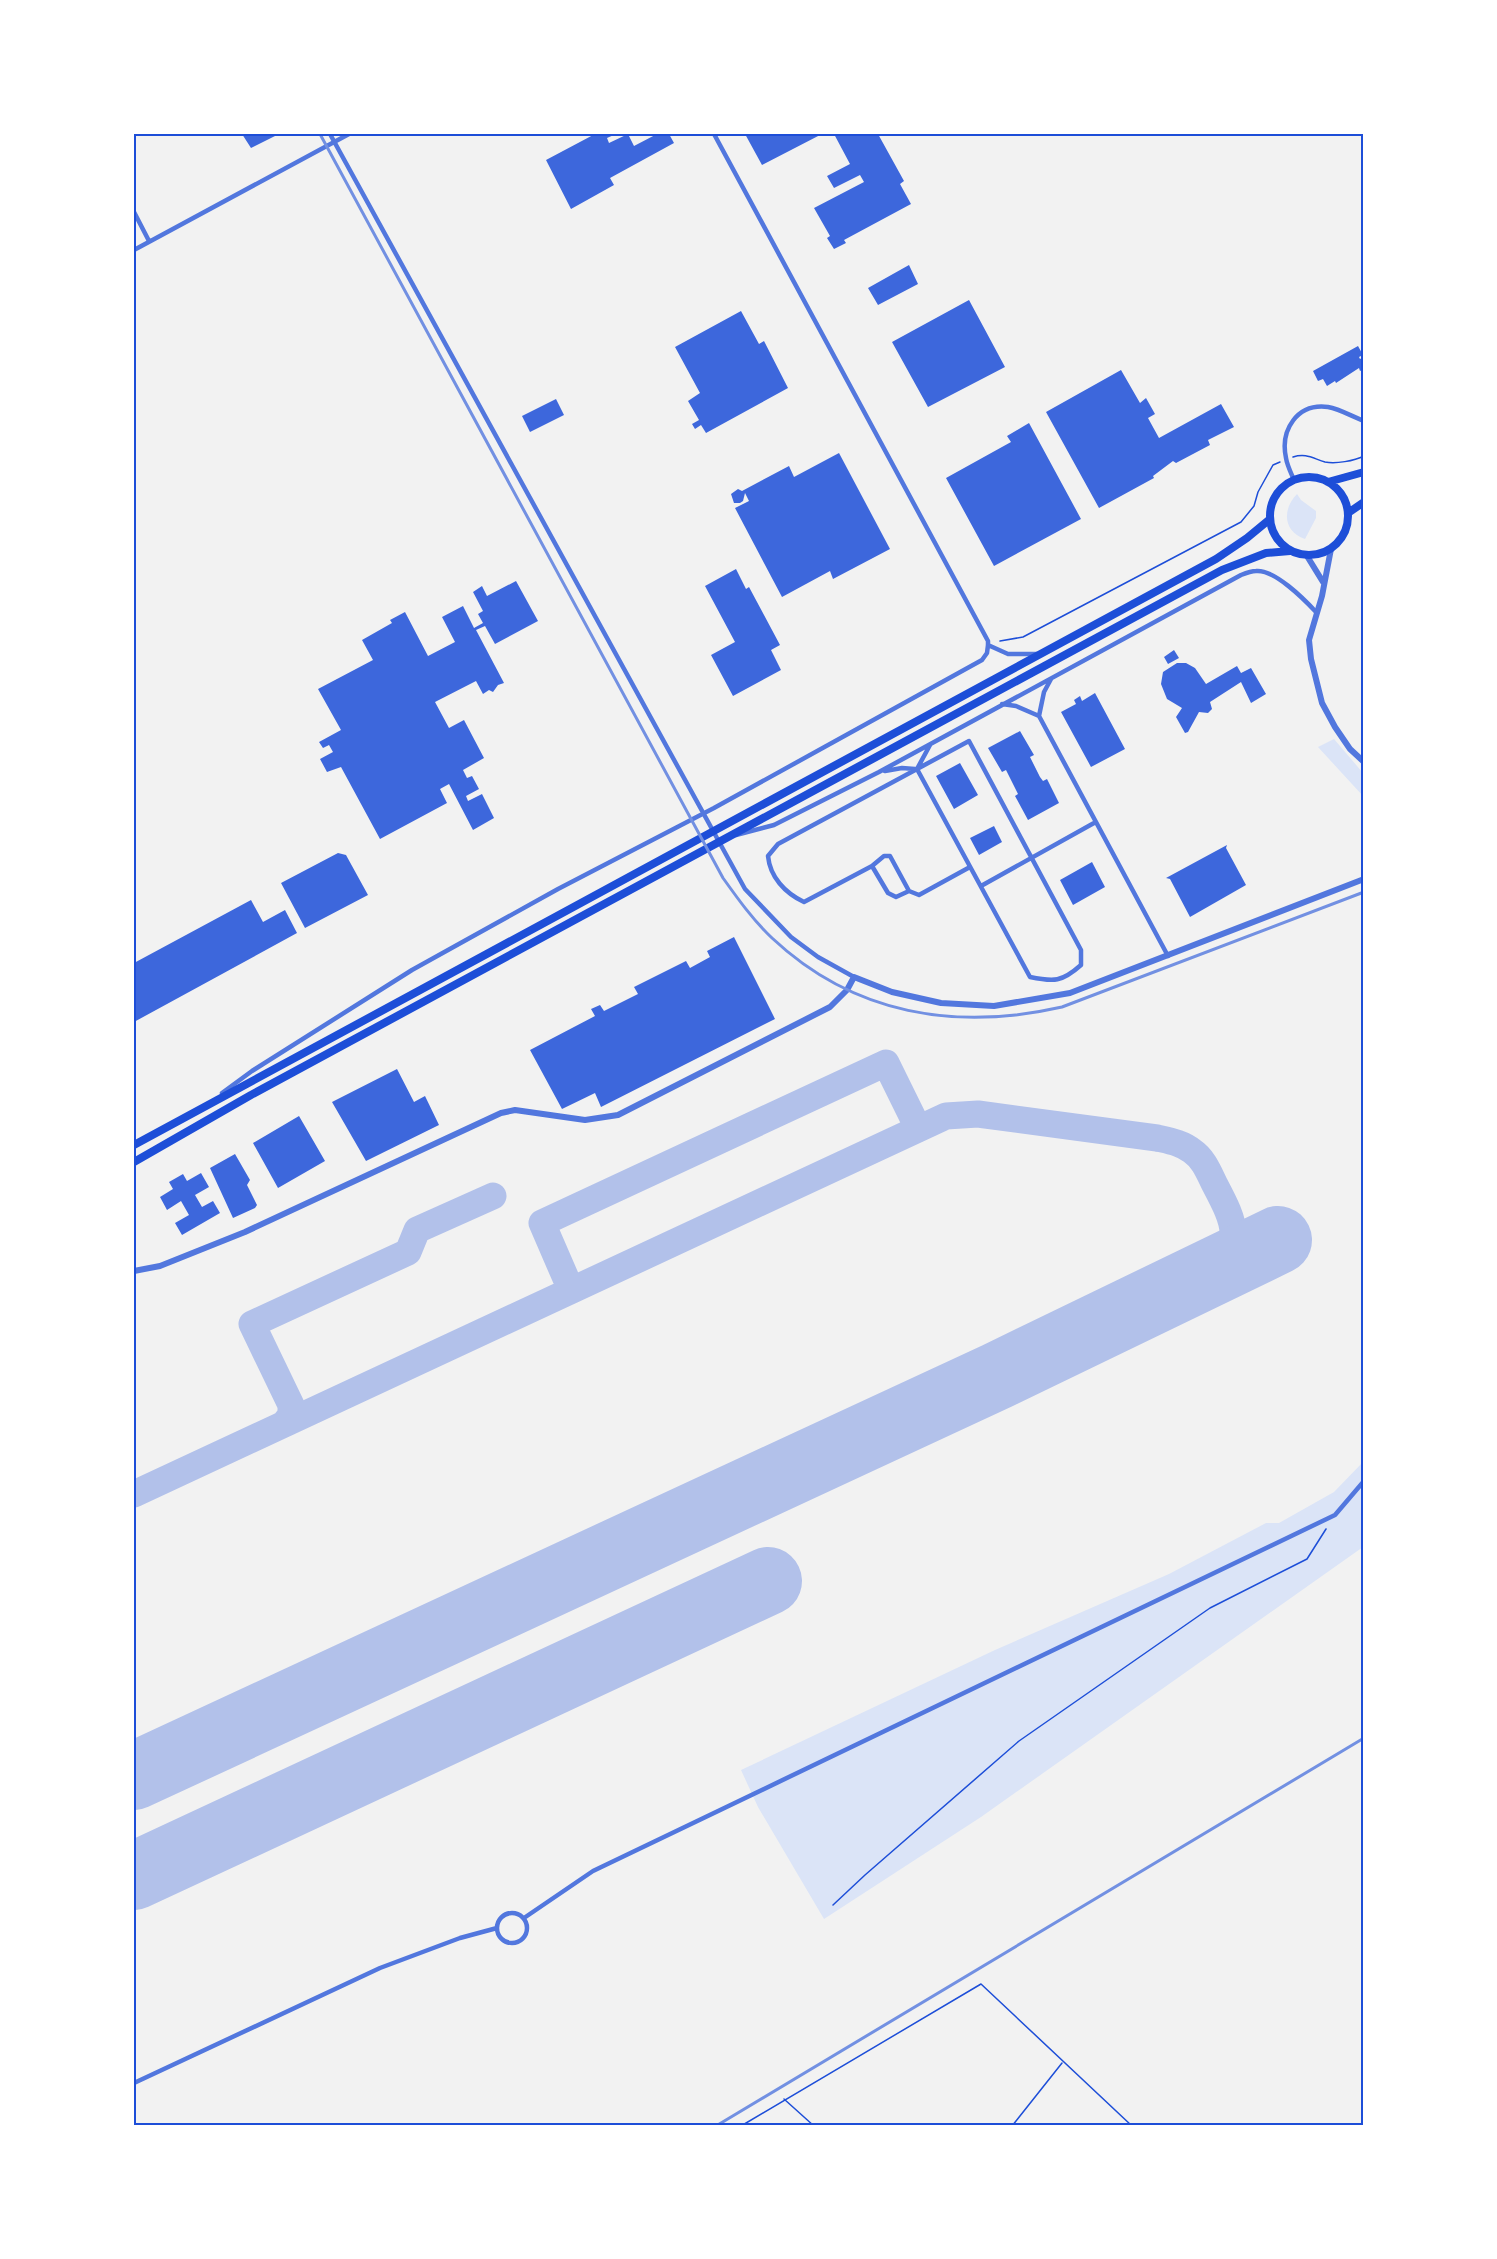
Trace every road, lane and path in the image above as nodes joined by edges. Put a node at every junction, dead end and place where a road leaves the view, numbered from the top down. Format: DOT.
graph roads {
  1 [pos="330,134"];
  2 [pos="349,134"];
  3 [pos="714,134"];
  4 [pos="334,141"];
  5 [pos="134,212"];
  6 [pos="149,241"];
  7 [pos="134,250"];
  8 [pos="1364,421"];
  9 [pos="1364,456"];
  10 [pos="1286,459"];
  11 [pos="1364,472"];
  12 [pos="1294,480"];
  13 [pos="1328,482"];
  14 [pos="1364,502"];
  15 [pos="1348,513"];
  16 [pos="1270,519"];
  17 [pos="1332,549"];
  18 [pos="1290,551"];
  19 [pos="1307,556"];
  20 [pos="1323,582"];
  21 [pos="1316,612"];
  22 [pos="988,645"];
  23 [pos="1040,654"];
  24 [pos="1052,677"];
  25 [pos="1002,704"];
  26 [pos="1039,716"];
  27 [pos="930,744"];
  28 [pos="1364,762"];
  29 [pos="917,769"];
  30 [pos="879,772"];
  31 [pos="1094,823"];
  32 [pos="731,837"];
  33 [pos="1032,858"];
  34 [pos="873,866"];
  35 [pos="970,867"];
  36 [pos="1364,879"];
  37 [pos="981,886"];
  38 [pos="909,891"];
  39 [pos="1168,956"];
  40 [pos="854,977"];
  41 [pos="214,1100"];
  42 [pos="134,1145"];
  43 [pos="134,1162"];
  44 [pos="134,1271"];
  45 [pos="1364,1481"];
  46 [pos="1335,1515"];
  47 [pos="834,1905"];
  48 [pos="524,1918"];
  49 [pos="497,1928"];
  50 [pos="1063,2063"];
  51 [pos="134,2083"];
  52 [pos="784,2099"];
  53 [pos="741,2126"];
  54 [pos="814,2126"];
  55 [pos="1012,2126"];
  56 [pos="1132,2126"];
  1 -- 4 [label="street"];
  2 -- 4 [label="street"];
  3 -- 22 [label="street"];
  4 -- 6 [label="street"];
  4 -- 40 [label="street"];
  5 -- 6 [label="street"];
  6 -- 7 [label="street"];
  8 -- 10 [label="street"];
  9 -- 10 [label="path"];
  10 -- 12 [label="street"];
  10 -- 22 [label="path"];
  11 -- 13 [label="main road"];
  12 -- 13 [label="main road"];
  12 -- 16 [label="main road"];
  13 -- 15 [label="main road"];
  14 -- 15 [label="main road"];
  15 -- 17 [label="main road"];
  16 -- 18 [label="main road"];
  16 -- 23 [label="main road"];
  17 -- 19 [label="main road"];
  17 -- 20 [label="street"];
  18 -- 19 [label="main road"];
  18 -- 32 [label="main road"];
  19 -- 20 [label="street"];
  20 -- 21 [label="street"];
  21 -- 24 [label="street"];
  21 -- 28 [label="street"];
  22 -- 23 [label="street"];
  22 -- 41 [label="street"];
  23 -- 41 [label="main road"];
  24 -- 25 [label="street"];
  24 -- 26 [label="street"];
  25 -- 26 [label="street"];
  25 -- 27 [label="street"];
  26 -- 31 [label="street"];
  27 -- 29 [label="street"];
  27 -- 30 [label="street"];
  29 -- 30 [label="street"];
  29 -- 33 [label="street"];
  29 -- 34 [label="street"];
  29 -- 35 [label="street"];
  30 -- 32 [label="street"];
  31 -- 33 [label="street"];
  31 -- 39 [label="street"];
  32 -- 43 [label="main road"];
  33 -- 37 [label="street"];
  33 -- 37 [label="street"];
  34 -- 38 [label="street"];
  34 -- 38 [label="street"];
  35 -- 37 [label="street"];
  35 -- 38 [label="street"];
  36 -- 39 [label="street"];
  39 -- 40 [label="street"];
  40 -- 44 [label="street"];
  41 -- 42 [label="main road"];
  45 -- 46 [label="street"];
  46 -- 47 [label="path"];
  46 -- 48 [label="street"];
  48 -- 49 [label="street"];
  48 -- 49 [label="street"];
  49 -- 51 [label="street"];
  50 -- 52 [label="path"];
  50 -- 55 [label="path"];
  50 -- 56 [label="path"];
  52 -- 53 [label="path"];
  52 -- 54 [label="path"];
}
